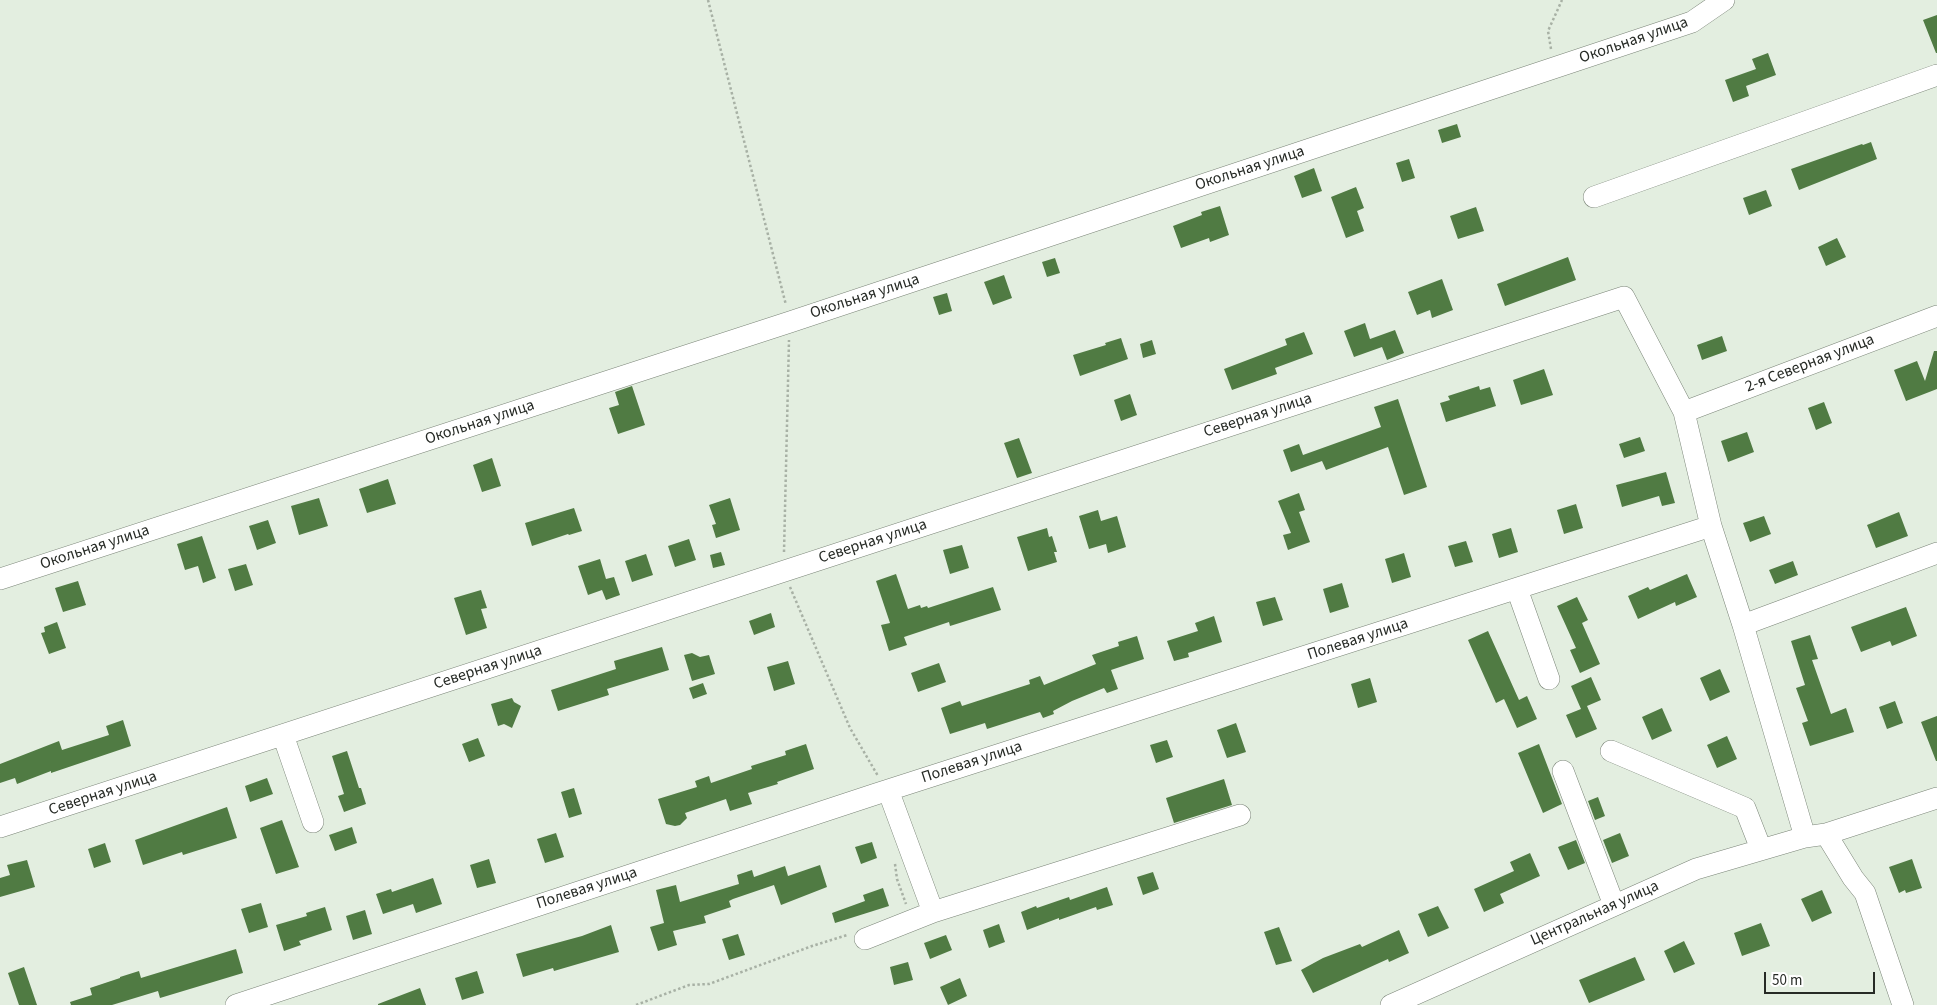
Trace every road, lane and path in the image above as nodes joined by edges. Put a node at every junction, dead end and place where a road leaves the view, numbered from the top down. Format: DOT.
graph roads {
  1 [pos="708,0"];
  2 [pos="1562,0"];
  3 [pos="1724,0"];
  4 [pos="1554,68"];
  5 [pos="1937,75"];
  6 [pos="1594,197"];
  7 [pos="1937,316"];
  8 [pos="790,322"];
  9 [pos="1684,412"];
  10 [pos="1710,526"];
  11 [pos="1937,553"];
  12 [pos="784,571"];
  13 [pos="0,579"];
  14 [pos="1517,589"];
  15 [pos="1743,625"];
  16 [pos="1549,679"];
  17 [pos="283,735"];
  18 [pos="1610,750"];
  19 [pos="1563,771"];
  20 [pos="882,792"];
  21 [pos="1937,798"];
  22 [pos="1240,815"];
  23 [pos="312,822"];
  24 [pos="0,827"];
  25 [pos="1826,834"];
  26 [pos="1804,837"];
  27 [pos="1762,850"];
  28 [pos="894,861"];
  29 [pos="1614,905"];
  30 [pos="902,911"];
  31 [pos="933,912"];
  32 [pos="859,936"];
  33 [pos="236,1005"];
  34 [pos="636,1005"];
  35 [pos="1391,1005"];
  36 [pos="1902,1005"];
  1 -- 8 [label="path"];
  2 -- 4 [label="path"];
  3 -- 4 [label="street, Окольная улица"];
  4 -- 8 [label="street, Окольная улица"];
  5 -- 6 [label="street"];
  7 -- 9 [label="street, 2-я Северная улица"];
  8 -- 12 [label="path"];
  8 -- 13 [label="street, Окольная улица"];
  9 -- 10 [label="street"];
  9 -- 12 [label="street, Северная улица"];
  10 -- 14 [label="street, Полевая улица"];
  10 -- 15 [label="street"];
  11 -- 15 [label="street"];
  12 -- 17 [label="street, Северная улица"];
  12 -- 20 [label="path"];
  14 -- 16 [label="street"];
  14 -- 20 [label="street, Полевая улица"];
  15 -- 26 [label="street"];
  17 -- 23 [label="street"];
  17 -- 24 [label="street, Северная улица"];
  18 -- 27 [label="street"];
  19 -- 29 [label="street"];
  20 -- 31 [label="street"];
  20 -- 33 [label="street, Полевая улица"];
  21 -- 25 [label="street, Центральная улица"];
  22 -- 31 [label="street"];
  25 -- 26 [label="street, Центральная улица"];
  25 -- 36 [label="street"];
  26 -- 27 [label="street, Центральная улица"];
  27 -- 29 [label="street, Центральная улица"];
  28 -- 30 [label="path"];
  29 -- 35 [label="street, Центральная улица"];
  31 -- 32 [label="street"];
  32 -- 34 [label="path"];
}
